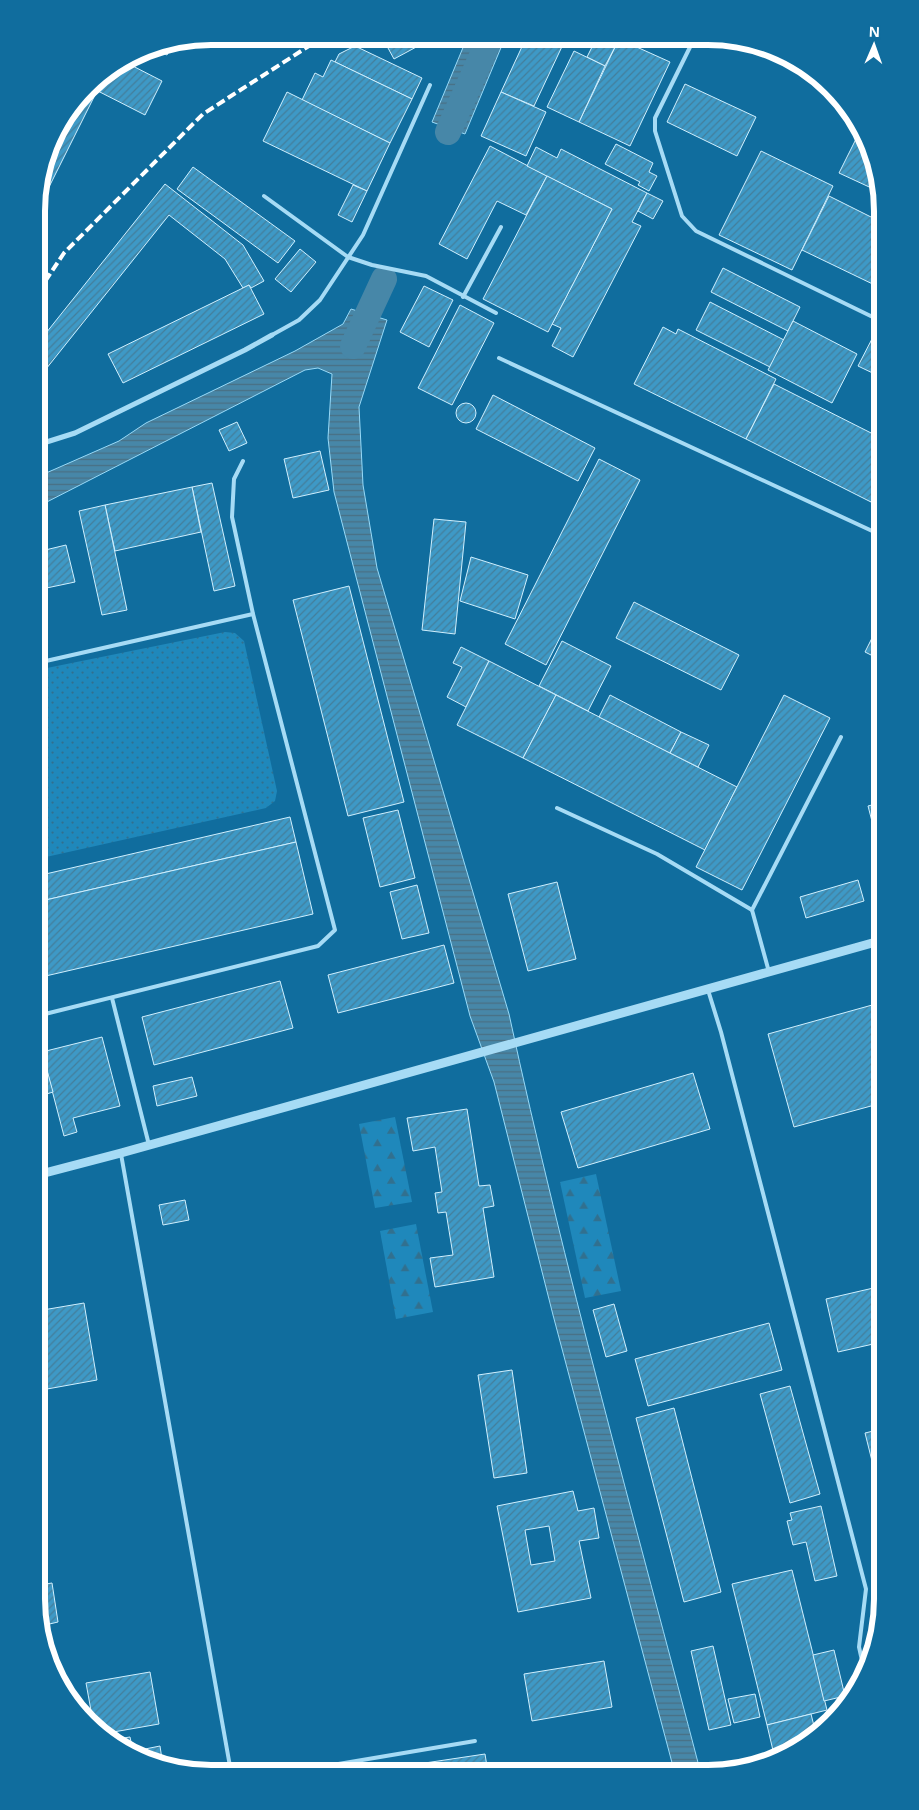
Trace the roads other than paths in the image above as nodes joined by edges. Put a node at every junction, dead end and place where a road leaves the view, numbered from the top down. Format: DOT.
graph roads {
  1 [pos="691,45"];
  2 [pos="430,84"];
  3 [pos="264,196"];
  4 [pos="501,227"];
  5 [pos="348,256"];
  6 [pos="463,297"];
  7 [pos="496,313"];
  8 [pos="874,318"];
  9 [pos="272,335"];
  10 [pos="499,358"];
  11 [pos="45,443"];
  12 [pos="244,461"];
  13 [pos="874,532"];
  14 [pos="253,614"];
  15 [pos="45,661"];
  16 [pos="841,737"];
  17 [pos="558,808"];
  18 [pos="752,910"];
  19 [pos="874,942"];
  20 [pos="769,972"];
  21 [pos="708,989"];
  22 [pos="112,998"];
  23 [pos="45,1014"];
  24 [pos="149,1145"];
  25 [pos="121,1153"];
  26 [pos="45,1173"];
  27 [pos="862,1660"];
  28 [pos="475,1741"];
  29 [pos="230,1765"];
  30 [pos="329,1765"];
  1 -- 8 [label="lane"];
  2 -- 5 [label="lane"];
  3 -- 5 [label="lane"];
  4 -- 6 [label="lane"];
  5 -- 6 [label="lane"];
  5 -- 9 [label="lane"];
  6 -- 7 [label="lane"];
  9 -- 11 [label="street"];
  10 -- 13 [label="lane"];
  12 -- 14 [label="lane"];
  14 -- 15 [label="lane"];
  14 -- 22 [label="lane"];
  16 -- 18 [label="lane"];
  17 -- 18 [label="lane"];
  18 -- 20 [label="lane"];
  19 -- 20 [label="street"];
  20 -- 21 [label="street"];
  21 -- 24 [label="street"];
  21 -- 27 [label="lane"];
  22 -- 23 [label="lane"];
  22 -- 24 [label="lane"];
  24 -- 25 [label="street"];
  25 -- 26 [label="street"];
  25 -- 29 [label="lane"];
  28 -- 30 [label="lane"];
}
